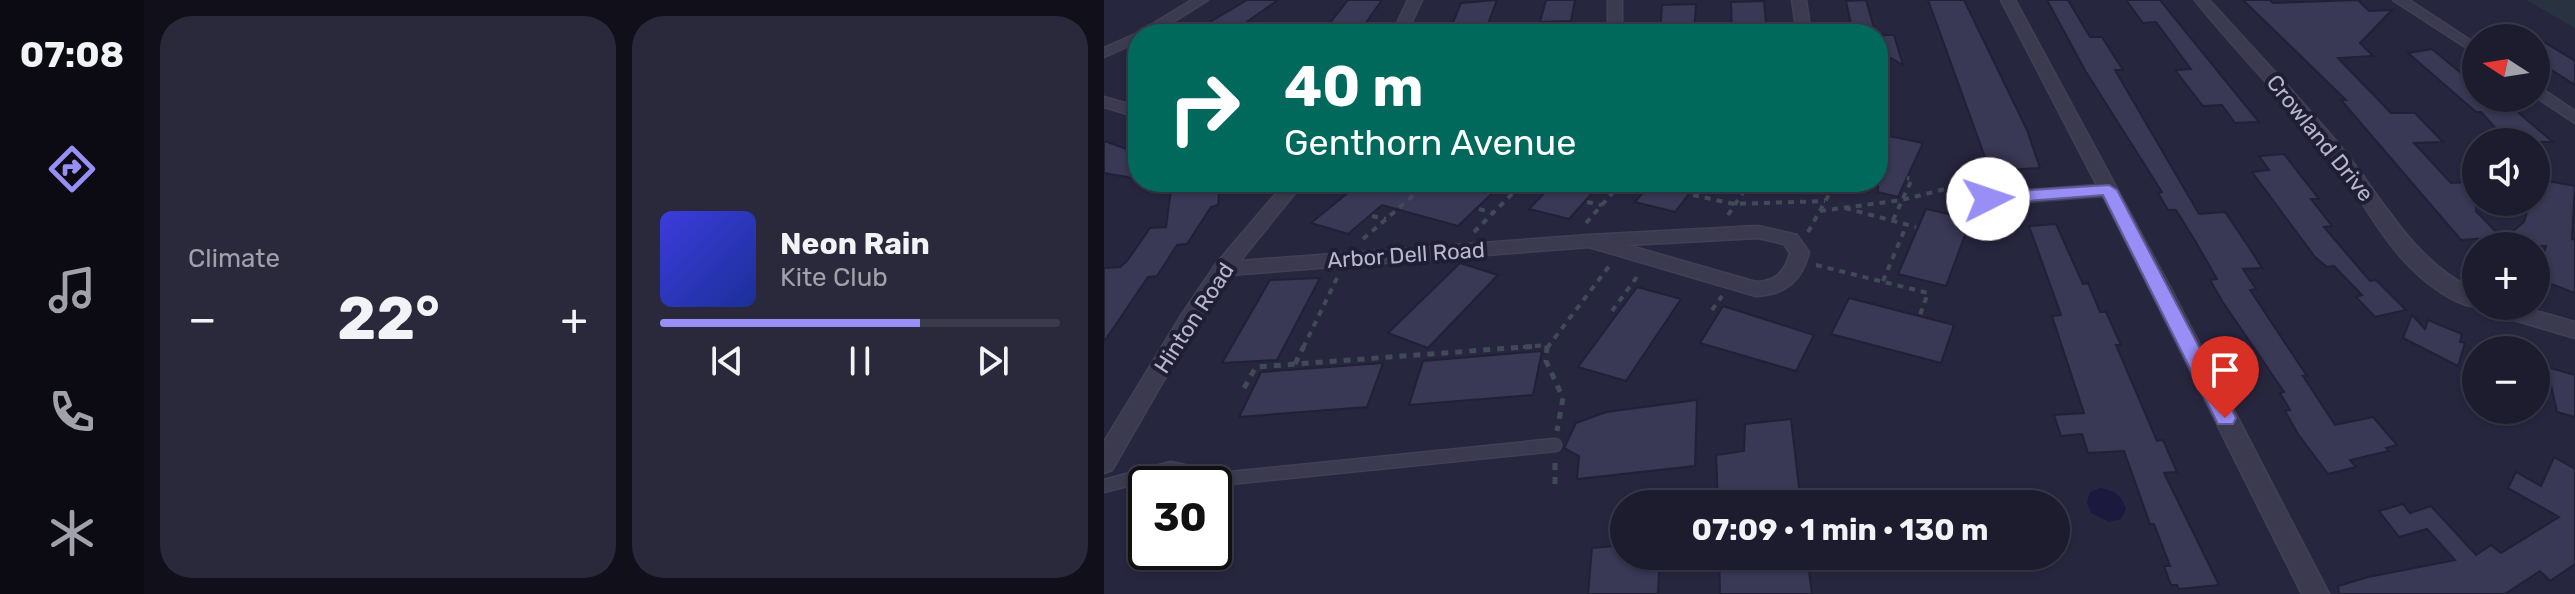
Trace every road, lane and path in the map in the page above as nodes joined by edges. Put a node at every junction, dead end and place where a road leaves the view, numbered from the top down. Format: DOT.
graph roads {
  1 [pos="1201,0"];
  2 [pos="1415,0"];
  3 [pos="1615,0"];
  4 [pos="1799,0"];
  5 [pos="2008,0"];
  6 [pos="2202,0"];
  7 [pos="2400,0"];
  8 [pos="1161,24"];
  9 [pos="1404,24"];
  10 [pos="1615,24"];
  11 [pos="1803,24"];
  12 [pos="2462,41"];
  13 [pos="1128,42"];
  14 [pos="1104,53"];
  15 [pos="2550,100"];
  16 [pos="1104,102"];
  17 [pos="1128,109"];
  18 [pos="2575,118"];
  19 [pos="1907,178"];
  20 [pos="1968,183"];
  21 [pos="2109,190"];
  22 [pos="1287,192"];
  23 [pos="1514,192"];
  24 [pos="1613,192"];
  25 [pos="1743,192"];
  26 [pos="1830,192"];
  27 [pos="1693,195"];
  28 [pos="1988,199"];
  29 [pos="1902,200"];
  30 [pos="1825,201"];
  31 [pos="1587,202"];
  32 [pos="1734,204"];
  33 [pos="1602,205"];
  34 [pos="1843,207"];
  35 [pos="1479,209"];
  36 [pos="1820,211"];
  37 [pos="1493,213"];
  38 [pos="1372,216"];
  39 [pos="1386,219"];
  40 [pos="1893,220"];
  41 [pos="1907,224"];
  42 [pos="1916,227"];
  43 [pos="1724,233"];
  44 [pos="1582,241"];
  45 [pos="1462,250"];
  46 [pos="1622,251"];
  47 [pos="1799,254"];
  48 [pos="1650,259"];
  49 [pos="1223,269"];
  50 [pos="1883,282"];
  51 [pos="2462,292"];
  52 [pos="1612,311"];
  53 [pos="1920,315"];
  54 [pos="2540,320"];
  55 [pos="2575,330"];
  56 [pos="1547,345"];
  57 [pos="1244,388"];
  58 [pos="1555,445"];
  59 [pos="1104,463"];
  60 [pos="1104,486"];
  61 [pos="1555,489"];
  62 [pos="2316,594"];
  1 -- 8 [label="street"];
  2 -- 9 [label="street"];
  3 -- 10 [label="street"];
  4 -- 11 [label="street"];
  5 -- 21 [label="street"];
  6 -- 51 [label="street, Crowland Drive"];
  7 -- 12 [label="street"];
  13 -- 14 [label="street"];
  15 -- 18 [label="street"];
  16 -- 17 [label="street"];
  19 -- 29 [label="path"];
  20 -- 29 [label="path"];
  21 -- 28 [label="street"];
  21 -- 62 [label="street"];
  22 -- 49 [label="street, Hinton Road"];
  23 -- 37 [label="path"];
  24 -- 33 [label="path"];
  25 -- 32 [label="path"];
  26 -- 30 [label="path"];
  27 -- 32 [label="path"];
  29 -- 34 [label="path"];
  29 -- 40 [label="path"];
  30 -- 32 [label="path"];
  30 -- 36 [label="path"];
  31 -- 33 [label="path"];
  32 -- 43 [label="path"];
  33 -- 44 [label="path"];
  34 -- 36 [label="path"];
  34 -- 40 [label="path"];
  35 -- 37 [label="path"];
  36 -- 47 [label="path"];
  37 -- 45 [label="path"];
  38 -- 39 [label="path"];
  40 -- 41 [label="path"];
  41 -- 42 [label="path"];
  41 -- 50 [label="path"];
  43 -- 44 [label="street, Arbor Dell Road"];
  43 -- 47 [label="street, Arbor Dell Road"];
  44 -- 45 [label="street, Arbor Dell Road"];
  44 -- 46 [label="street, Arbor Dell Road"];
  45 -- 49 [label="street, Arbor Dell Road"];
  46 -- 48 [label="street, Arbor Dell Road"];
  46 -- 56 [label="path"];
  47 -- 48 [label="street, Arbor Dell Road"];
  47 -- 50 [label="path"];
  48 -- 52 [label="path"];
  49 -- 59 [label="street, Hinton Road"];
  50 -- 53 [label="path"];
  54 -- 55 [label="street"];
  56 -- 57 [label="path"];
  56 -- 58 [label="path"];
  58 -- 60 [label="lane"];
  58 -- 61 [label="path"];
}
